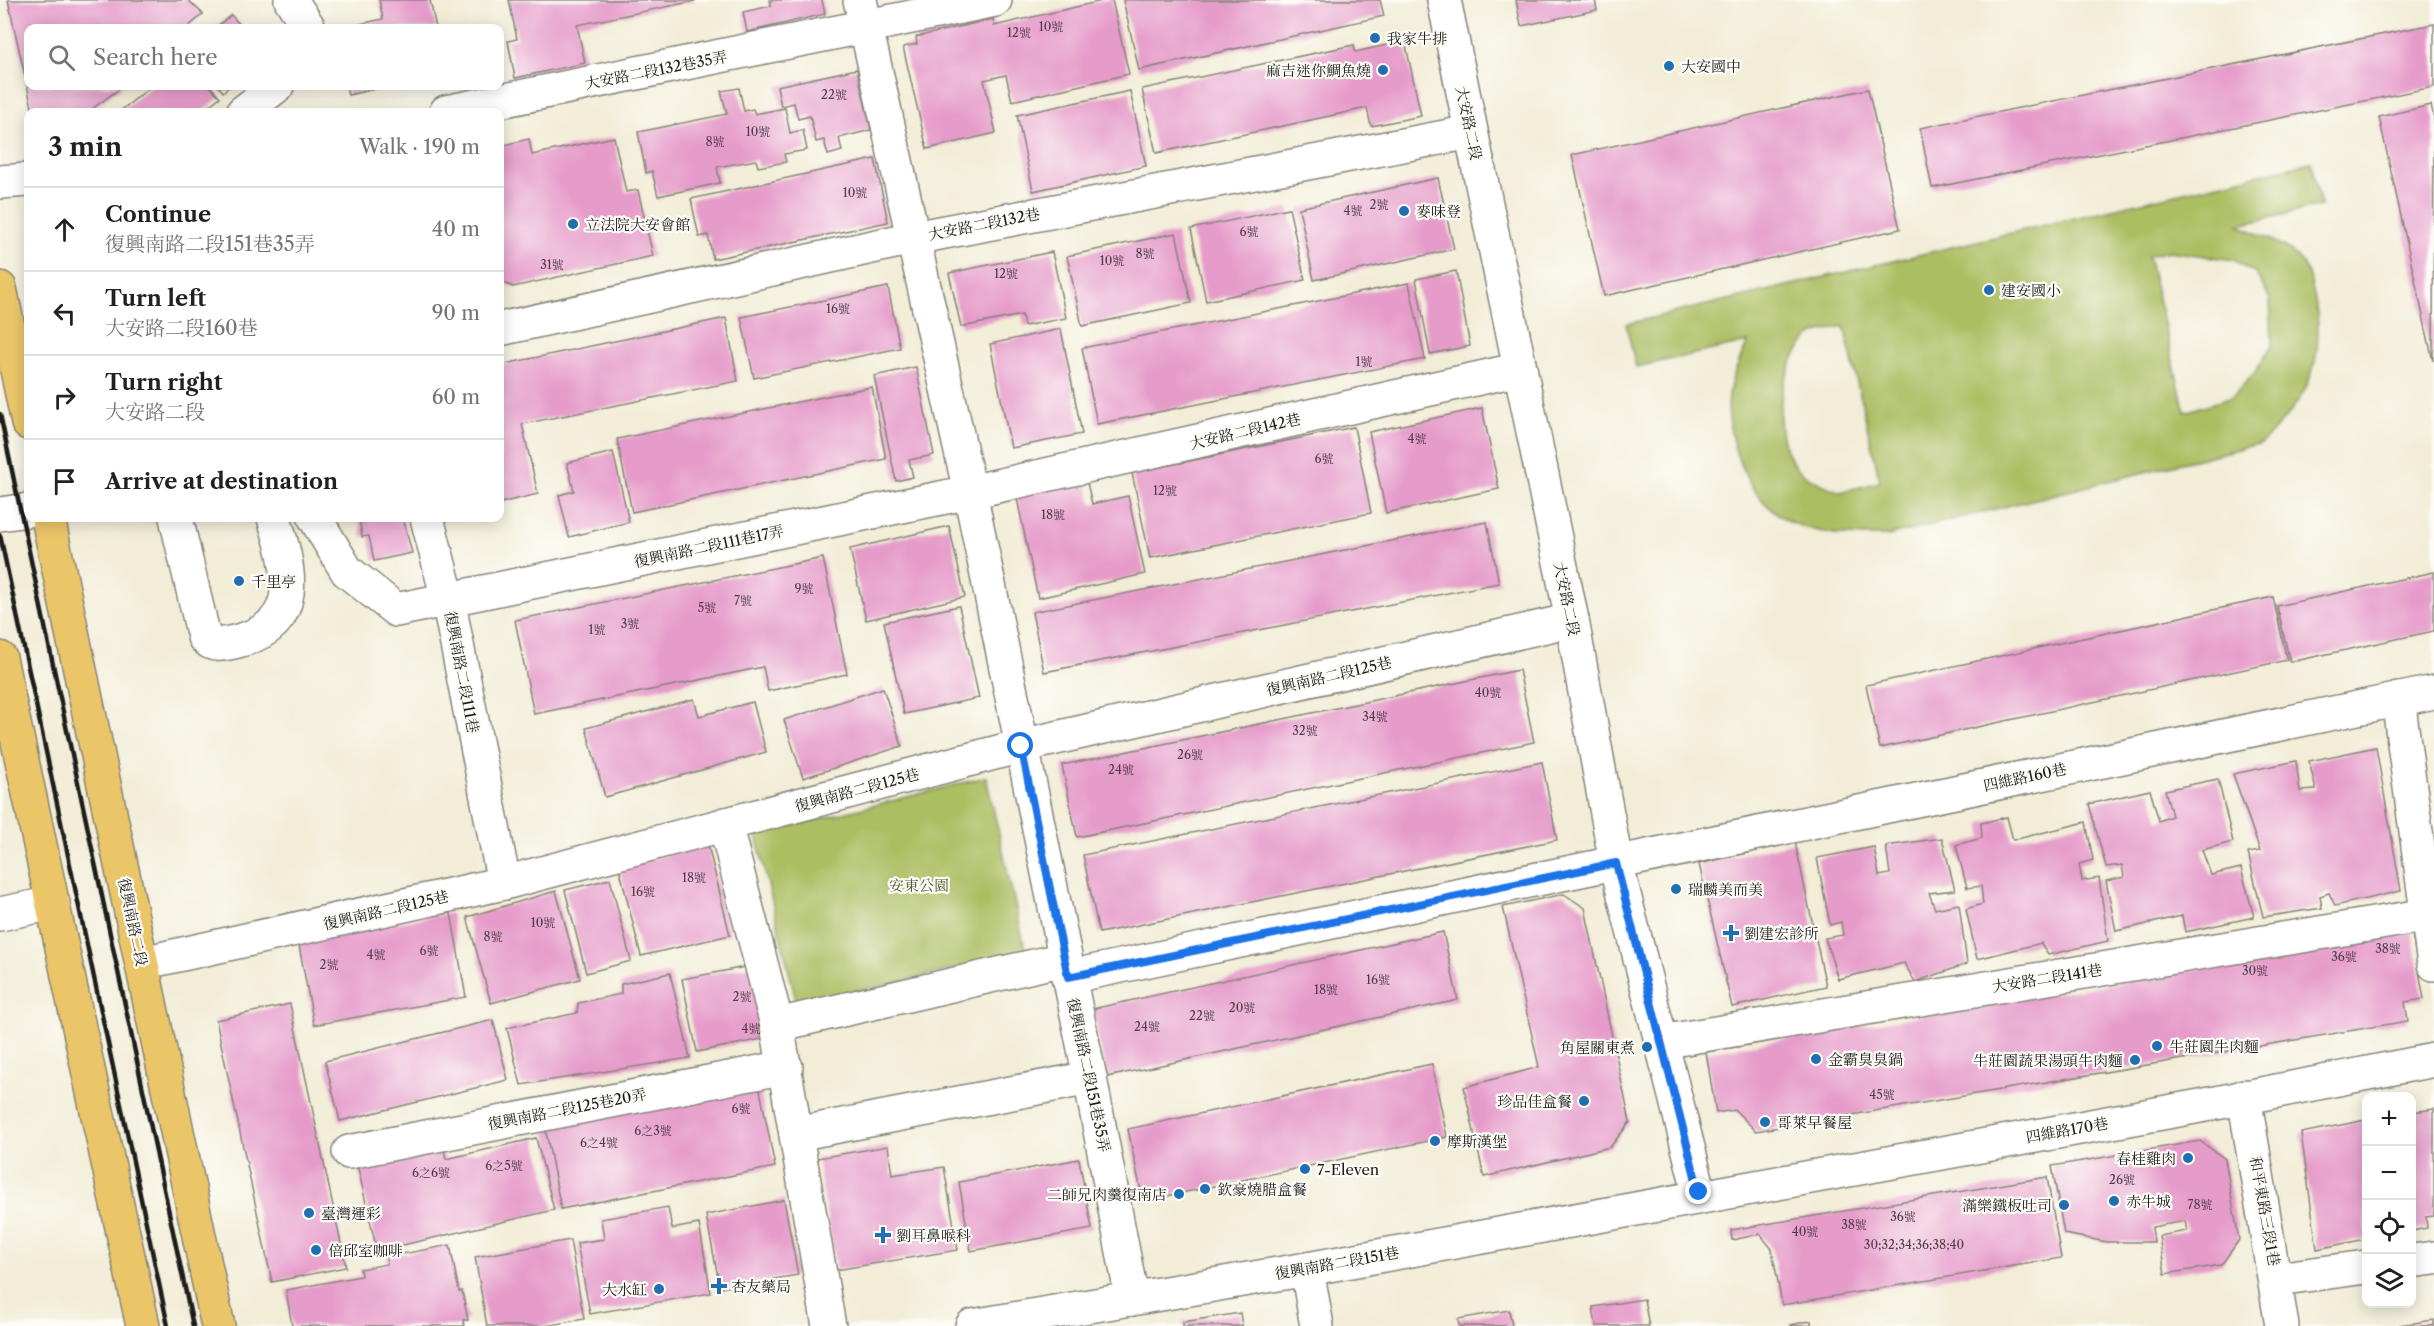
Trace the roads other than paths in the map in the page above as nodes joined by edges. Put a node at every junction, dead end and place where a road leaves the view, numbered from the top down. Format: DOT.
graph roads {
  1 [pos="291,0"];
  2 [pos="995,0"];
  3 [pos="1444,0"];
  4 [pos="863,14"];
  5 [pos="306,24"];
  6 [pos="272,90"];
  7 [pos="248,108"];
  8 [pos="463,108"];
  9 [pos="1471,132"];
  10 [pos="24,180"];
  11 [pos="0,182"];
  12 [pos="913,238"];
  13 [pos="0,288"];
  14 [pos="504,328"];
  15 [pos="22,357"];
  16 [pos="1520,369"];
  17 [pos="24,379"];
  18 [pos="970,492"];
  19 [pos="24,511"];
  20 [pos="0,514"];
  21 [pos="49,522"];
  22 [pos="177,522"];
  23 [pos="275,522"];
  24 [pos="317,522"];
  25 [pos="428,522"];
  26 [pos="448,599"];
  27 [pos="1572,620"];
  28 [pos="0,658"];
  29 [pos="2434,692"];
  30 [pos="2398,699"];
  31 [pos="1021,746"];
  32 [pos="725,824"];
  33 [pos="1616,863"];
  34 [pos="504,883"];
  35 [pos="53,903"];
  36 [pos="0,914"];
  37 [pos="2430,915"];
  38 [pos="142,963"];
  39 [pos="2434,964"];
  40 [pos="1066,968"];
  41 [pos="777,1025"];
  42 [pos="1661,1042"];
  43 [pos="2434,1060"];
  44 [pos="786,1066"];
  45 [pos="1090,1078"];
  46 [pos="2244,1096"];
  47 [pos="796,1134"];
  48 [pos="349,1152"];
  49 [pos="1700,1195"];
  50 [pos="2434,1258"];
  51 [pos="2416,1260"];
  52 [pos="2362,1268"];
  53 [pos="1307,1269"];
  54 [pos="2277,1279"];
  55 [pos="1132,1299"];
  56 [pos="143,1326"];
  57 [pos="218,1326"];
  58 [pos="830,1326"];
  59 [pos="972,1326"];
  60 [pos="1317,1326"];
  61 [pos="2282,1326"];
  1 -- 5 [label="street"];
  2 -- 4 [label="street, 大安路二段132巷35弄"];
  3 -- 9 [label="street, 大安路二段"];
  4 -- 8 [label="street, 大安路二段132巷35弄"];
  4 -- 12 [label="street, 復興南路二段151巷35弄"];
  6 -- 7 [label="street"];
  9 -- 12 [label="street, 大安路二段132巷"];
  9 -- 16 [label="street, 大安路二段"];
  10 -- 11 [label="street"];
  12 -- 14 [label="street, 大安路二段132巷"];
  12 -- 18 [label="street, 復興南路二段151巷35弄"];
  13 -- 15 [label="main road"];
  15 -- 17 [label="main road"];
  16 -- 18 [label="street, 大安路二段142巷"];
  16 -- 27 [label="street, 大安路二段"];
  18 -- 26 [label="street, 復興南路二段111巷17弄"];
  18 -- 31 [label="street, 復興南路二段151巷35弄"];
  19 -- 20 [label="street"];
  21 -- 38 [label="main road, 復興南路二段"];
  22 -- 23 [label="street"];
  24 -- 26 [label="street, 復興南路二段111巷"];
  25 -- 26 [label="street"];
  26 -- 34 [label="street, 復興南路二段111巷"];
  27 -- 31 [label="street, 復興南路二段125巷"];
  27 -- 33 [label="street, 大安路二段"];
  28 -- 35 [label="main road"];
  29 -- 30 [label="street, 四維路160巷"];
  30 -- 33 [label="street, 四維路160巷"];
  30 -- 37 [label="street"];
  31 -- 32 [label="street, 復興南路二段125巷"];
  31 -- 40 [label="street, 復興南路二段151巷35弄"];
  32 -- 34 [label="street, 復興南路二段125巷"];
  32 -- 41 [label="street"];
  33 -- 40 [label="street, 四維路160巷"];
  33 -- 42 [label="street, 大安路二段"];
  34 -- 38 [label="street, 復興南路二段125巷"];
  35 -- 36 [label="street"];
  35 -- 56 [label="main road"];
  37 -- 39 [label="street"];
  37 -- 42 [label="street, 大安路二段141巷"];
  38 -- 57 [label="main road, 復興南路二段"];
  40 -- 41 [label="street"];
  40 -- 45 [label="street, 復興南路二段151巷35弄"];
  41 -- 44 [label="street"];
  42 -- 49 [label="street, 大安路二段"];
  43 -- 46 [label="street, 四維路170巷"];
  44 -- 47 [label="street"];
  44 -- 48 [label="street, 復興南路二段125巷20弄"];
  45 -- 47 [label="street"];
  45 -- 55 [label="street, 復興南路二段151巷35弄"];
  46 -- 49 [label="street, 四維路170巷"];
  46 -- 54 [label="street, 和平東路三段1巷"];
  47 -- 58 [label="street"];
  49 -- 53 [label="street, 復興南路二段151巷"];
  50 -- 51 [label="street"];
  52 -- 54 [label="street"];
  53 -- 55 [label="street, 復興南路二段151巷"];
  53 -- 60 [label="street"];
  54 -- 61 [label="street, 和平東路三段1巷"];
  55 -- 59 [label="street, 復興南路二段151巷"];
}
